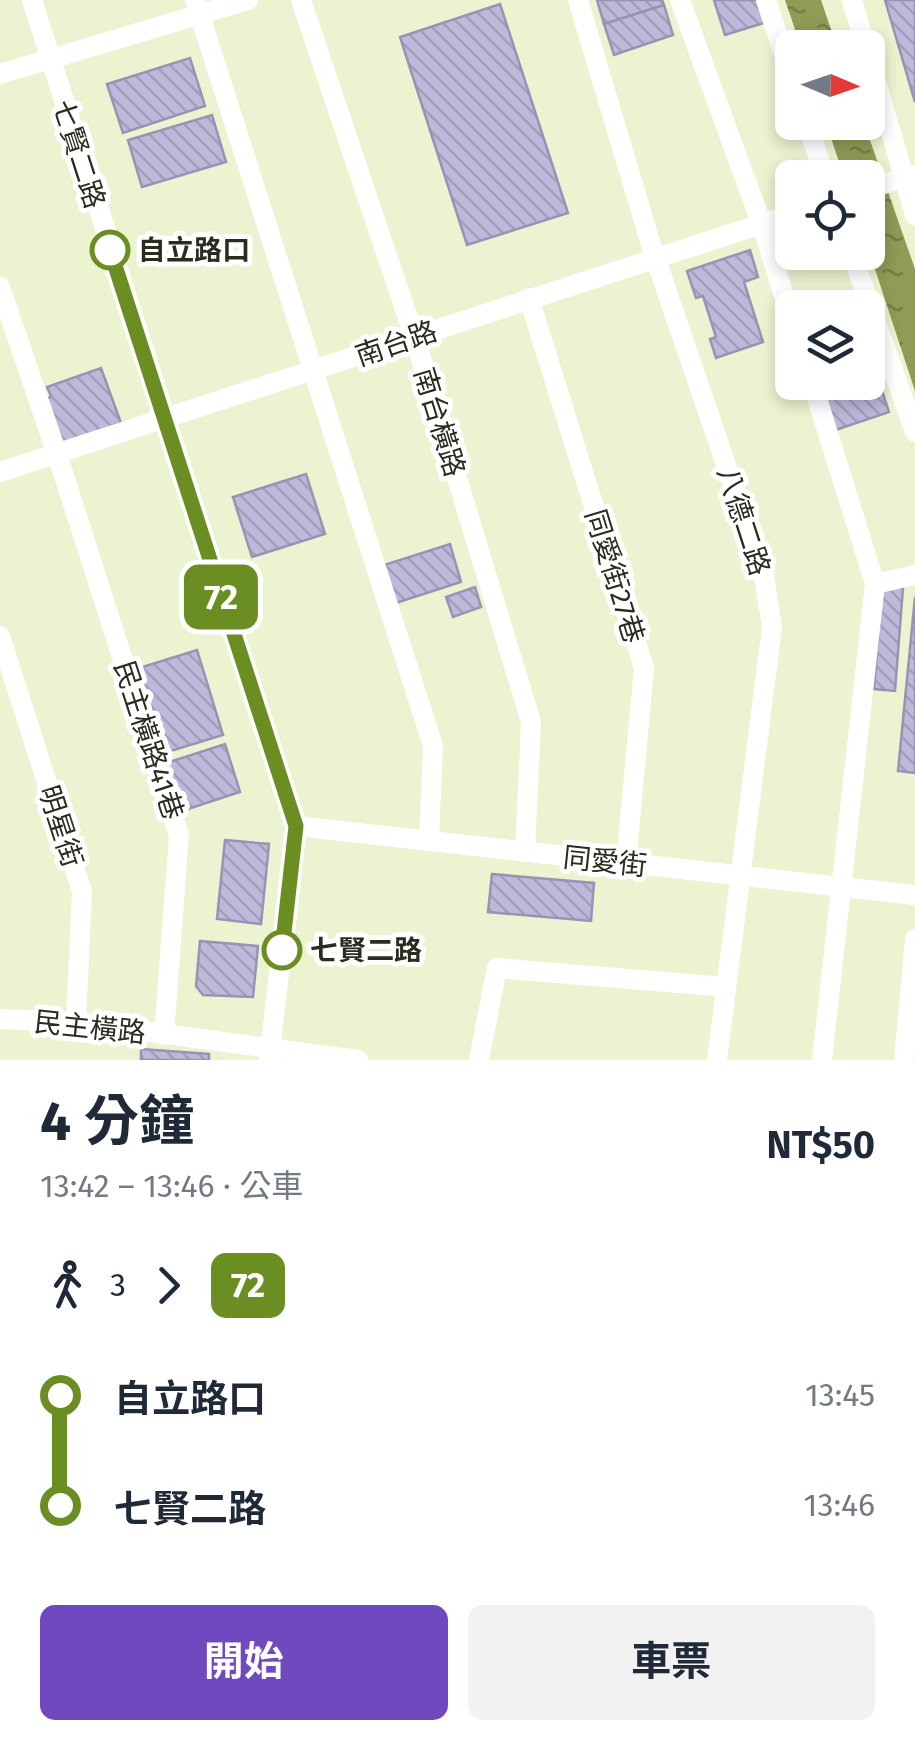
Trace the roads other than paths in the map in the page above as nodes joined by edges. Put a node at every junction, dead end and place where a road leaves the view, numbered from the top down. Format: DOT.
graph roads {
  1 [pos="32,0"];
  2 [pos="248,0"];
  3 [pos="302,0"];
  4 [pos="578,0"];
  5 [pos="680,0"];
  6 [pos="766,0"];
  7 [pos="852,0"];
  8 [pos="197,8"];
  9 [pos="776,30"];
  10 [pos="860,30"];
  11 [pos="49,58"];
  12 [pos="0,74"];
  13 [pos="885,106"];
  14 [pos="909,176"];
  15 [pos="885,184"];
  16 [pos="915,215"];
  17 [pos="775,220"];
  18 [pos="762,225"];
  19 [pos="656,258"];
  20 [pos="857,270"];
  21 [pos="0,287"];
  22 [pos="782,290"];
  23 [pos="529,298"];
  24 [pos="414,336"];
  25 [pos="314,371"];
  26 [pos="818,400"];
  27 [pos="164,420"];
  28 [pos="915,432"];
  29 [pos="57,454"];
  30 [pos="0,472"];
  31 [pos="915,575"];
  32 [pos="875,584"];
  33 [pos="0,636"];
  34 [pos="296,826"];
  35 [pos="429,841"];
  36 [pos="525,852"];
  37 [pos="626,863"];
  38 [pos="741,876"];
  39 [pos="843,887"];
  40 [pos="915,895"];
  41 [pos="915,939"];
  42 [pos="726,987"];
  43 [pos="0,1019"];
  44 [pos="76,1022"];
  45 [pos="164,1035"];
  46 [pos="270,1055"];
  47 [pos="358,1060"];
  48 [pos="480,1060"];
  49 [pos="717,1060"];
  50 [pos="822,1060"];
  51 [pos="904,1060"];
  1 -- 11 [label="street, 七賢二路"];
  2 -- 8 [label="street"];
  3 -- 24 [label="street, 南台橫路"];
  4 -- 19 [label="street, 八德二路"];
  5 -- 18 [label="street"];
  6 -- 9 [label="street"];
  7 -- 10 [label="street"];
  8 -- 11 [label="street"];
  8 -- 25 [label="street"];
  11 -- 12 [label="street"];
  11 -- 27 [label="street, 七賢二路"];
  13 -- 14 [label="street"];
  14 -- 15 [label="street"];
  14 -- 16 [label="street"];
  17 -- 18 [label="street, 南台路"];
  18 -- 19 [label="street, 南台路"];
  18 -- 22 [label="street"];
  19 -- 23 [label="street, 南台路"];
  19 -- 38 [label="street, 八德二路"];
  20 -- 28 [label="street"];
  21 -- 29 [label="street, 民主橫路41巷"];
  23 -- 24 [label="street, 南台路"];
  23 -- 37 [label="street, 同愛街27巷"];
  24 -- 25 [label="street, 南台路"];
  24 -- 36 [label="street, 南台橫路"];
  25 -- 27 [label="street, 南台路"];
  25 -- 35 [label="street"];
  26 -- 32 [label="street"];
  27 -- 29 [label="street, 南台路"];
  27 -- 34 [label="street, 七賢二路"];
  29 -- 30 [label="street, 南台路"];
  29 -- 45 [label="street, 民主橫路41巷"];
  31 -- 32 [label="street"];
  32 -- 39 [label="street"];
  33 -- 44 [label="street, 明星街"];
  34 -- 35 [label="street, 同愛街"];
  34 -- 46 [label="street, 七賢二路"];
  35 -- 36 [label="street, 同愛街"];
  36 -- 37 [label="street, 同愛街"];
  37 -- 38 [label="street, 同愛街"];
  38 -- 39 [label="street, 同愛街"];
  38 -- 42 [label="street, 八德二路"];
  39 -- 40 [label="street, 同愛街"];
  39 -- 50 [label="street"];
  41 -- 51 [label="street"];
  42 -- 48 [label="street"];
  42 -- 49 [label="street, 八德二路"];
  43 -- 44 [label="street, 民主橫路"];
  44 -- 45 [label="street, 民主橫路"];
  45 -- 46 [label="street, 民主橫路"];
  46 -- 47 [label="street, 民主橫路"];
}
